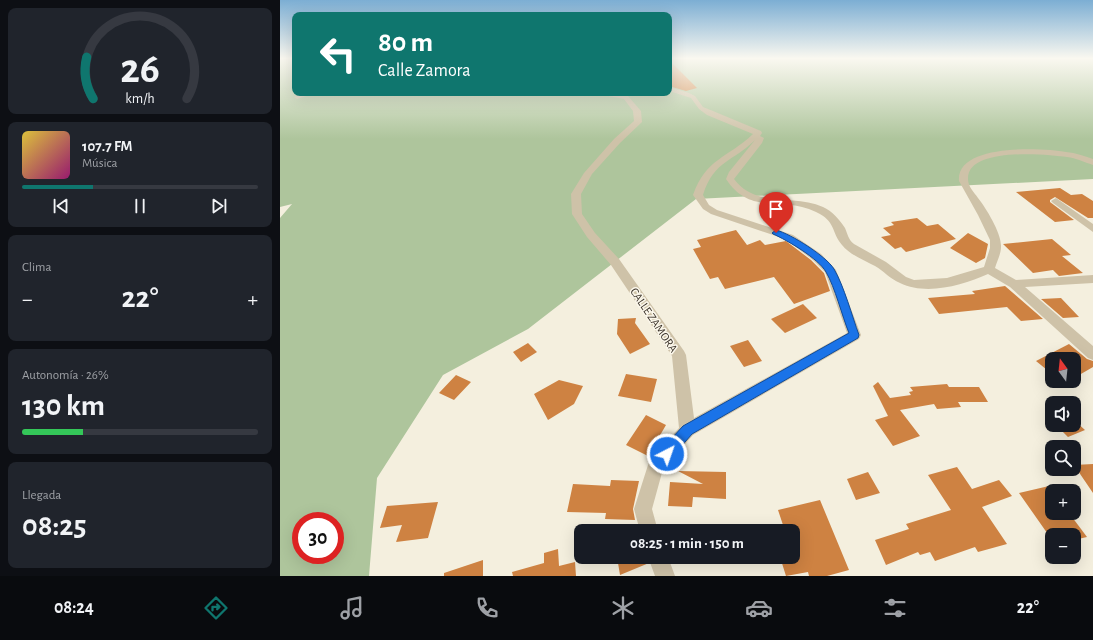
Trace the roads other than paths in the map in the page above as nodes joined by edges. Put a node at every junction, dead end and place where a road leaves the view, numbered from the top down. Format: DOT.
graph roads {
  1 [pos="672,89"];
  2 [pos="301,96"];
  3 [pos="618,96"];
  4 [pos="297,97"];
  5 [pos="758,133"];
  6 [pos="1093,162"];
  7 [pos="1056,201"];
  8 [pos="1093,229"];
  9 [pos="989,269"];
  10 [pos="1093,279"];
  11 [pos="1014,284"];
  12 [pos="1093,354"];
  13 [pos="687,430"];
  14 [pos="647,524"];
  15 [pos="661,564"];
  16 [pos="665,576"];
  1 -- 5 [label="street"];
  2 -- 4 [label="street"];
  3 -- 13 [label="street, CALLE ZAMORA"];
  5 -- 9 [label="street"];
  5 -- 13 [label="street"];
  6 -- 9 [label="street"];
  7 -- 8 [label="street"];
  9 -- 11 [label="street"];
  10 -- 11 [label="street"];
  11 -- 12 [label="street"];
  13 -- 14 [label="street"];
  15 -- 16 [label="street"];
}
